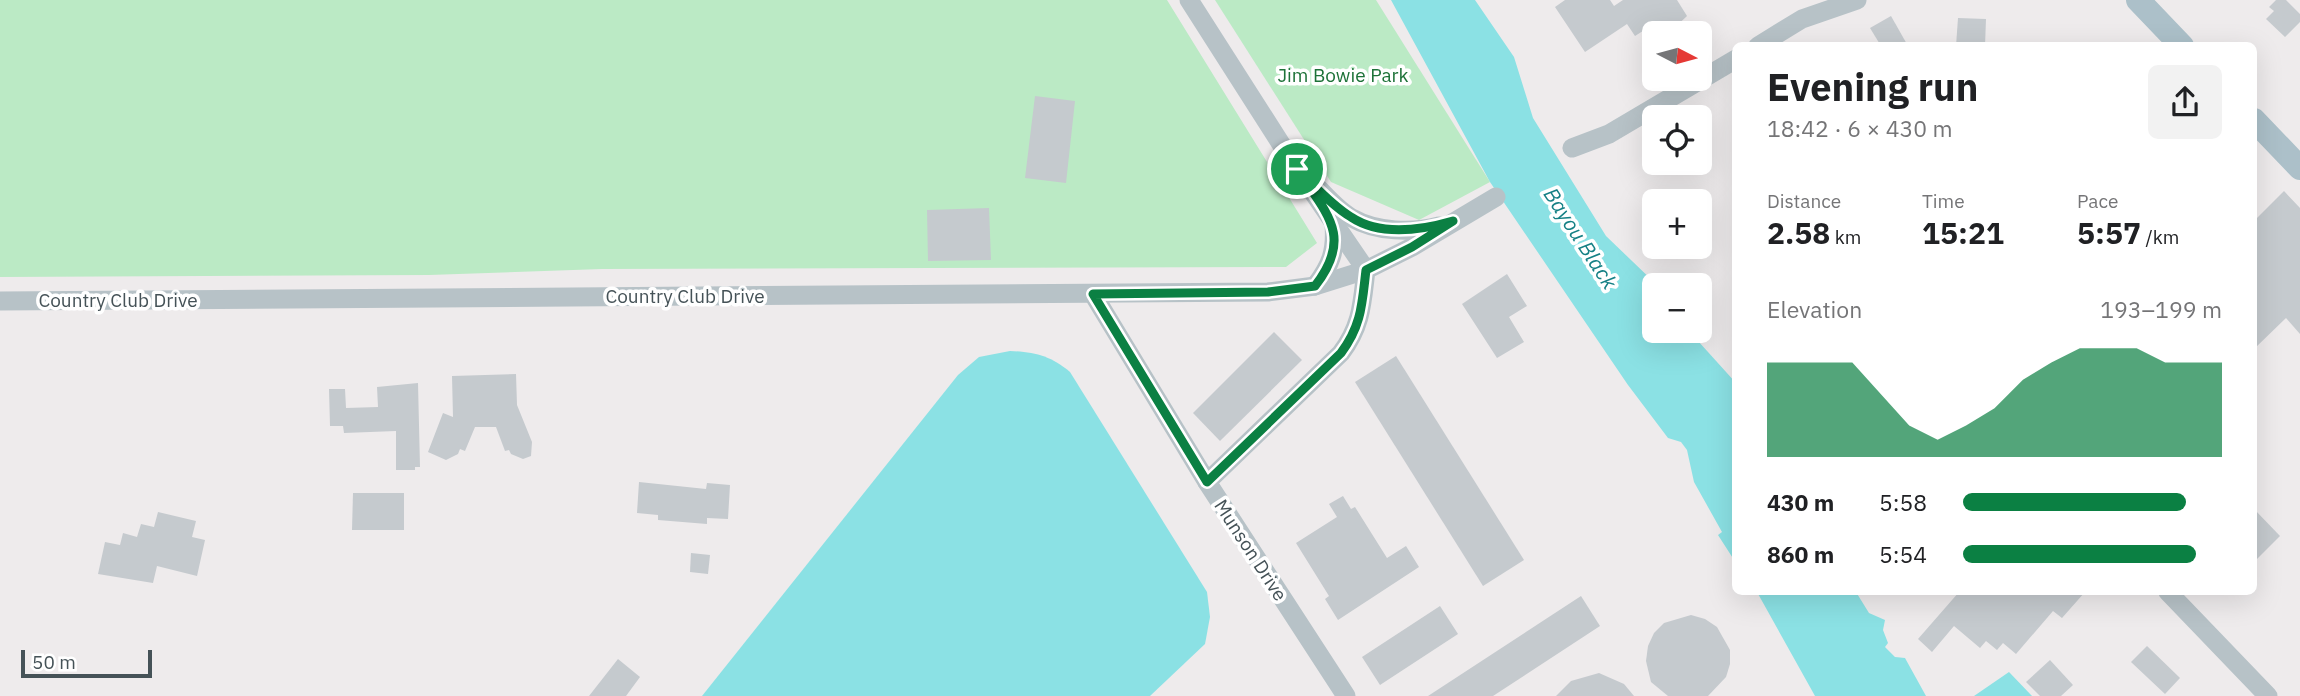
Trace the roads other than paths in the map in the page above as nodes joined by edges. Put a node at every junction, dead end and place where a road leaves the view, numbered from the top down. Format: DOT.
graph roads {
  1 [pos="1189,0"];
  2 [pos="1857,0"];
  3 [pos="2138,0"];
  4 [pos="1765,42"];
  5 [pos="2172,42"];
  6 [pos="1732,61"];
  7 [pos="2257,123"];
  8 [pos="1572,148"];
  9 [pos="2300,168"];
  10 [pos="1297,169"];
  11 [pos="1496,197"];
  12 [pos="1453,221"];
  13 [pos="1334,224"];
  14 [pos="1366,270"];
  15 [pos="1315,286"];
  16 [pos="1093,294"];
  17 [pos="0,301"];
  18 [pos="1207,482"];
  19 [pos="2171,595"];
  20 [pos="1346,696"];
  21 [pos="2268,696"];
  1 -- 10 [label="street"];
  2 -- 4 [label="street"];
  3 -- 5 [label="main road"];
  6 -- 8 [label="street"];
  7 -- 9 [label="main road"];
  10 -- 12 [label="street"];
  10 -- 13 [label="street"];
  11 -- 12 [label="street"];
  12 -- 14 [label="street, Country Club Drive"];
  13 -- 14 [label="street"];
  13 -- 15 [label="street"];
  14 -- 15 [label="street, Country Club Drive"];
  14 -- 18 [label="street"];
  15 -- 16 [label="street, Country Club Drive"];
  16 -- 17 [label="street, Country Club Drive"];
  16 -- 18 [label="street, Munson Drive"];
  18 -- 20 [label="street, Munson Drive"];
  19 -- 21 [label="street"];
}
